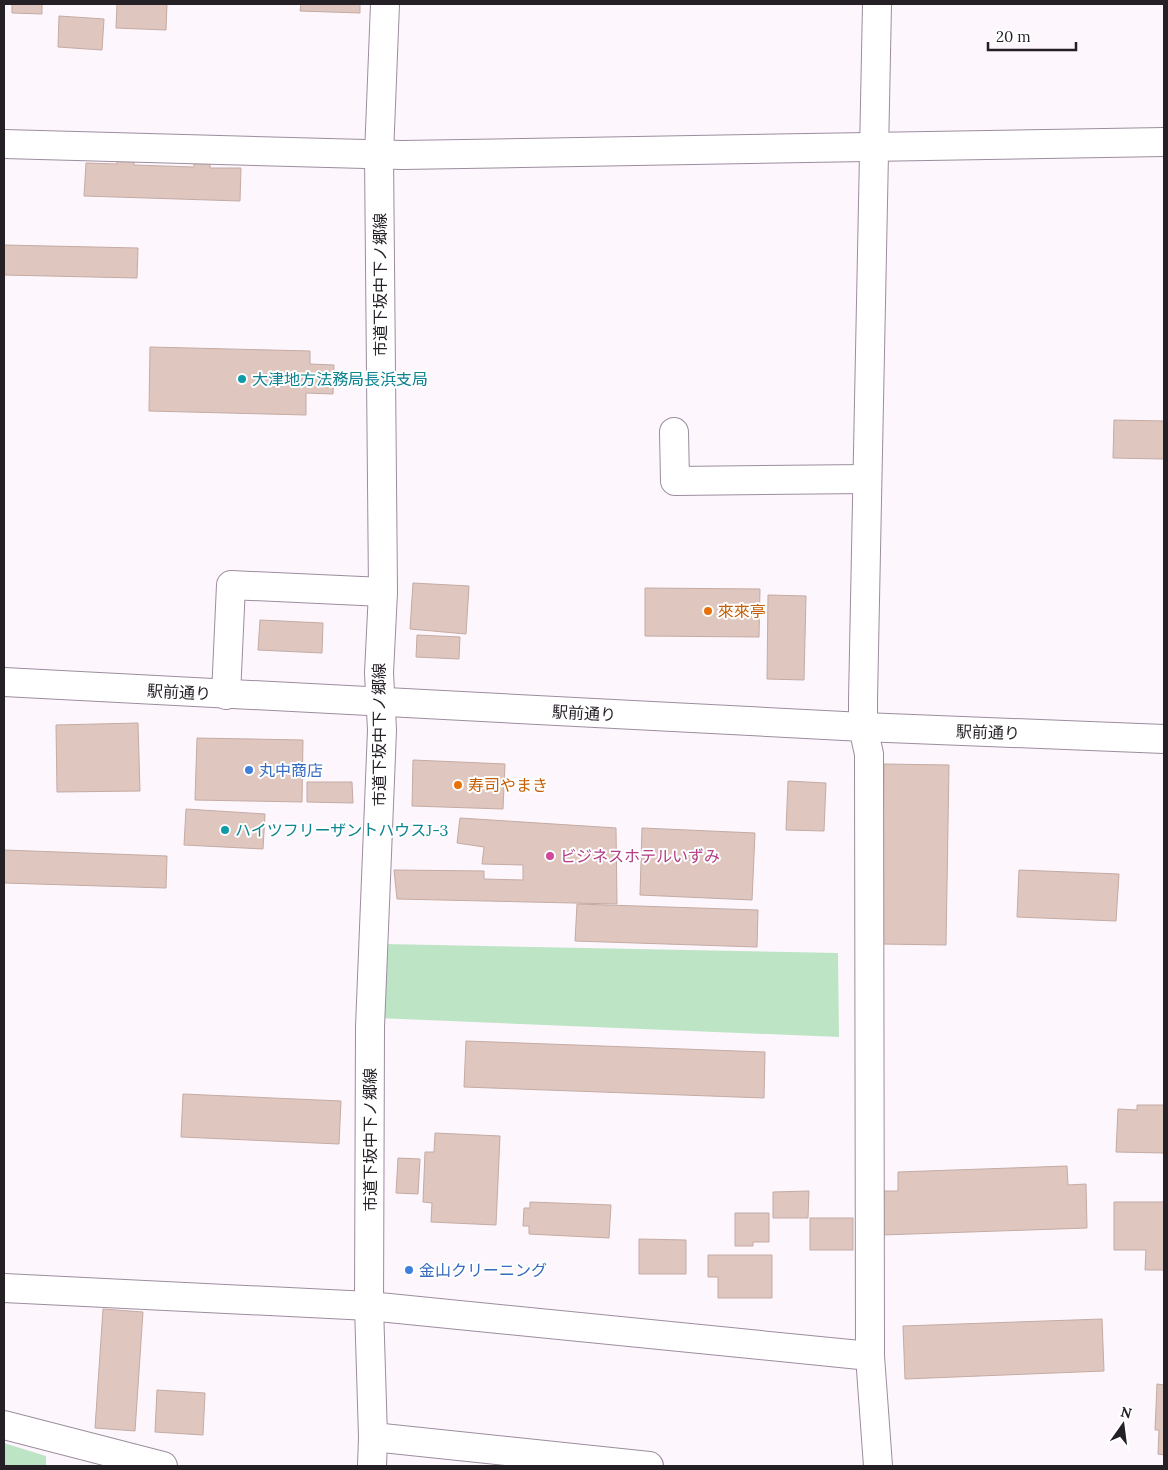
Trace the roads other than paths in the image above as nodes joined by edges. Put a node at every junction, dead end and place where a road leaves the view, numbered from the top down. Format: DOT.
graph roads {
  1 [pos="385,4"];
  2 [pos="876,4"];
  3 [pos="1164,142"];
  4 [pos="4,144"];
  5 [pos="874,146"];
  6 [pos="379,155"];
  7 [pos="674,432"];
  8 [pos="866,479"];
  9 [pos="383,592"];
  10 [pos="4,682"];
  11 [pos="226,695"];
  12 [pos="381,702"];
  13 [pos="863,727"];
  14 [pos="1164,739"];
  15 [pos="4,1288"];
  16 [pos="369,1306"];
  17 [pos="870,1356"];
  18 [pos="4,1425"];
  19 [pos="373,1437"];
  20 [pos="163,1466"];
  21 [pos="372,1466"];
  22 [pos="649,1466"];
  23 [pos="878,1466"];
  1 -- 6 [label="street, 市道下坂中下ノ郷線"];
  2 -- 5 [label="street"];
  3 -- 5 [label="street"];
  4 -- 6 [label="street"];
  5 -- 6 [label="street"];
  5 -- 8 [label="street"];
  6 -- 9 [label="street, 市道下坂中下ノ郷線"];
  7 -- 8 [label="street"];
  8 -- 13 [label="street"];
  9 -- 11 [label="street"];
  9 -- 12 [label="street, 市道下坂中下ノ郷線"];
  10 -- 11 [label="street, 駅前通り"];
  11 -- 12 [label="street, 駅前通り"];
  12 -- 13 [label="street, 駅前通り"];
  12 -- 16 [label="street, 市道下坂中下ノ郷線"];
  13 -- 14 [label="street, 駅前通り"];
  13 -- 17 [label="street"];
  15 -- 16 [label="street"];
  16 -- 17 [label="street"];
  16 -- 19 [label="street, 市道下坂中下ノ郷線"];
  17 -- 23 [label="street"];
  18 -- 20 [label="street"];
  19 -- 21 [label="street, 市道下坂中下ノ郷線"];
  19 -- 22 [label="street"];
}
